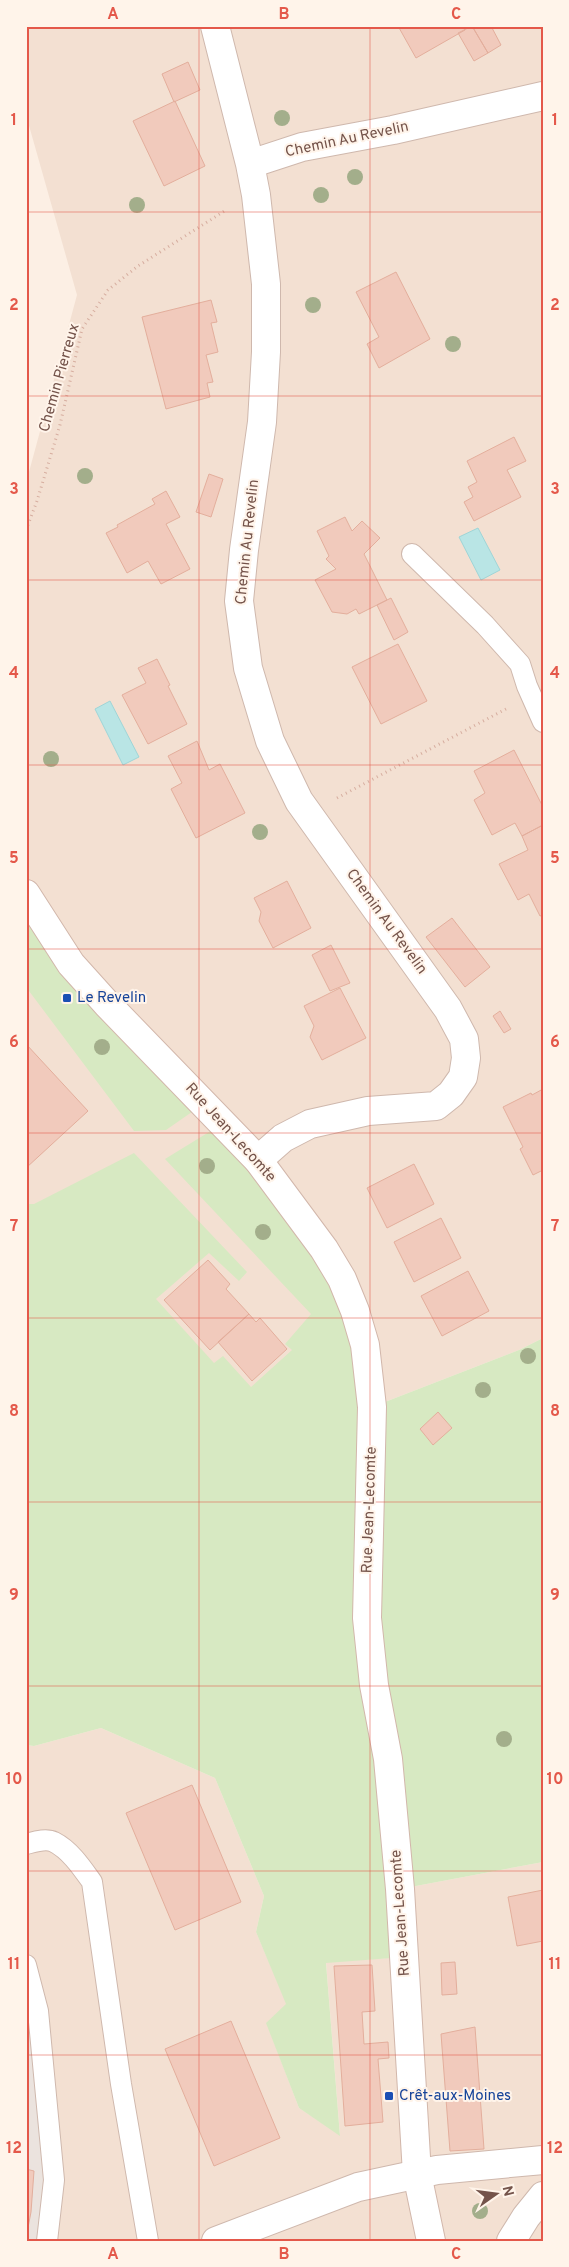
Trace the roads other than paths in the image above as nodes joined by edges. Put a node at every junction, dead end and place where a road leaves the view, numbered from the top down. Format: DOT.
graph roads {
  1 [pos="215,26"];
  2 [pos="543,96"];
  3 [pos="250,164"];
  4 [pos="412,554"];
  5 [pos="543,722"];
  6 [pos="26,894"];
  7 [pos="258,1160"];
  8 [pos="26,1844"];
  9 [pos="26,1964"];
  10 [pos="543,2160"];
  11 [pos="417,2174"];
  12 [pos="543,2196"];
  13 [pos="47,2241"];
  14 [pos="148,2241"];
  15 [pos="216,2241"];
  16 [pos="431,2241"];
  17 [pos="511,2241"];
  1 -- 3 [label="street"];
  2 -- 3 [label="street, Chemin Au Revelin"];
  3 -- 7 [label="street, Chemin Au Revelin"];
  4 -- 5 [label="lane"];
  6 -- 7 [label="street, Rue Jean-Lecomte"];
  7 -- 11 [label="street, Rue Jean-Lecomte"];
  8 -- 14 [label="lane"];
  9 -- 13 [label="lane"];
  10 -- 11 [label="street"];
  11 -- 15 [label="street"];
  11 -- 16 [label="street, Rue Jean-Lecomte"];
  12 -- 17 [label="street"];
}
